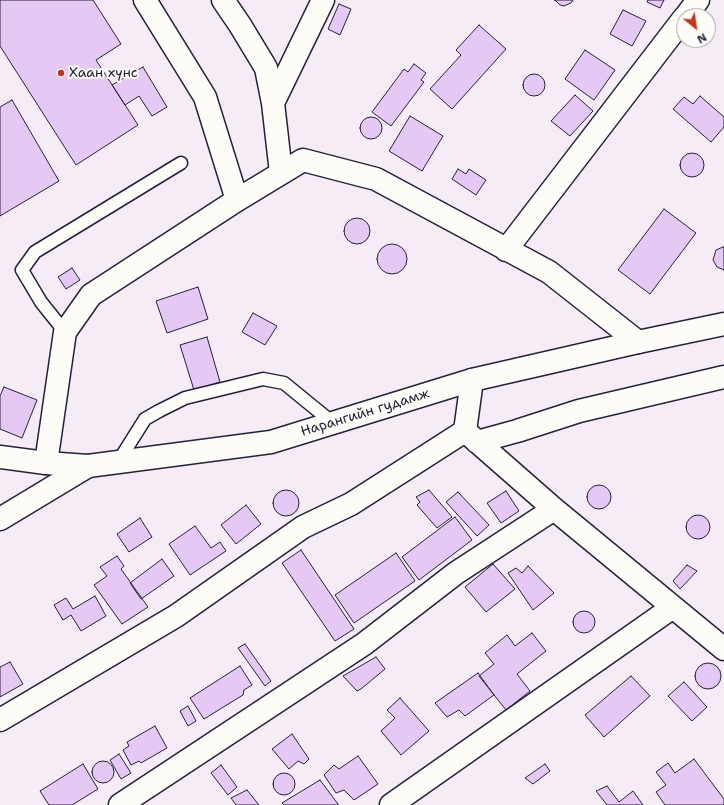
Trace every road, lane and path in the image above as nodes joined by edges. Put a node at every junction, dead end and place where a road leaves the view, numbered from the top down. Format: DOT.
graph roads {
  1 [pos="145,0"];
  2 [pos="223,0"];
  3 [pos="324,0"];
  4 [pos="698,0"];
  5 [pos="692,8"];
  6 [pos="676,29"];
  7 [pos="273,103"];
  8 [pos="181,163"];
  9 [pos="281,173"];
  10 [pos="237,200"];
  11 [pos="506,250"];
  12 [pos="724,324"];
  13 [pos="65,332"];
  14 [pos="638,342"];
  15 [pos="724,377"];
  16 [pos="472,380"];
  17 [pos="333,423"];
  18 [pos="471,436"];
  19 [pos="0,457"];
  20 [pos="118,462"];
  21 [pos="46,463"];
  22 [pos="88,466"];
  23 [pos="554,509"];
  24 [pos="0,519"];
  25 [pos="673,607"];
  26 [pos="724,649"];
  27 [pos="0,720"];
  28 [pos="120,805"];
  29 [pos="391,805"];
  1 -- 10 [label="street"];
  2 -- 7 [label="street"];
  3 -- 7 [label="street"];
  4 -- 5 [label="street"];
  6 -- 11 [label="street"];
  7 -- 9 [label="street"];
  8 -- 13 [label="lane"];
  9 -- 10 [label="street"];
  9 -- 11 [label="street"];
  10 -- 13 [label="street"];
  11 -- 14 [label="street"];
  12 -- 14 [label="street, Нарангийн гудамж"];
  13 -- 21 [label="street"];
  14 -- 16 [label="street, Нарангийн гудамж"];
  15 -- 18 [label="street"];
  16 -- 17 [label="street, Нарангийн гудамж"];
  16 -- 18 [label="street"];
  17 -- 20 [label="street, Нарангийн гудамж"];
  17 -- 20 [label="lane"];
  18 -- 23 [label="street"];
  18 -- 27 [label="street"];
  19 -- 21 [label="street, Нарангийн гудамж"];
  20 -- 22 [label="street, Нарангийн гудамж"];
  21 -- 22 [label="street, Нарангийн гудамж"];
  22 -- 24 [label="street"];
  23 -- 25 [label="street"];
  23 -- 28 [label="street"];
  25 -- 26 [label="street"];
  25 -- 29 [label="street"];
}
